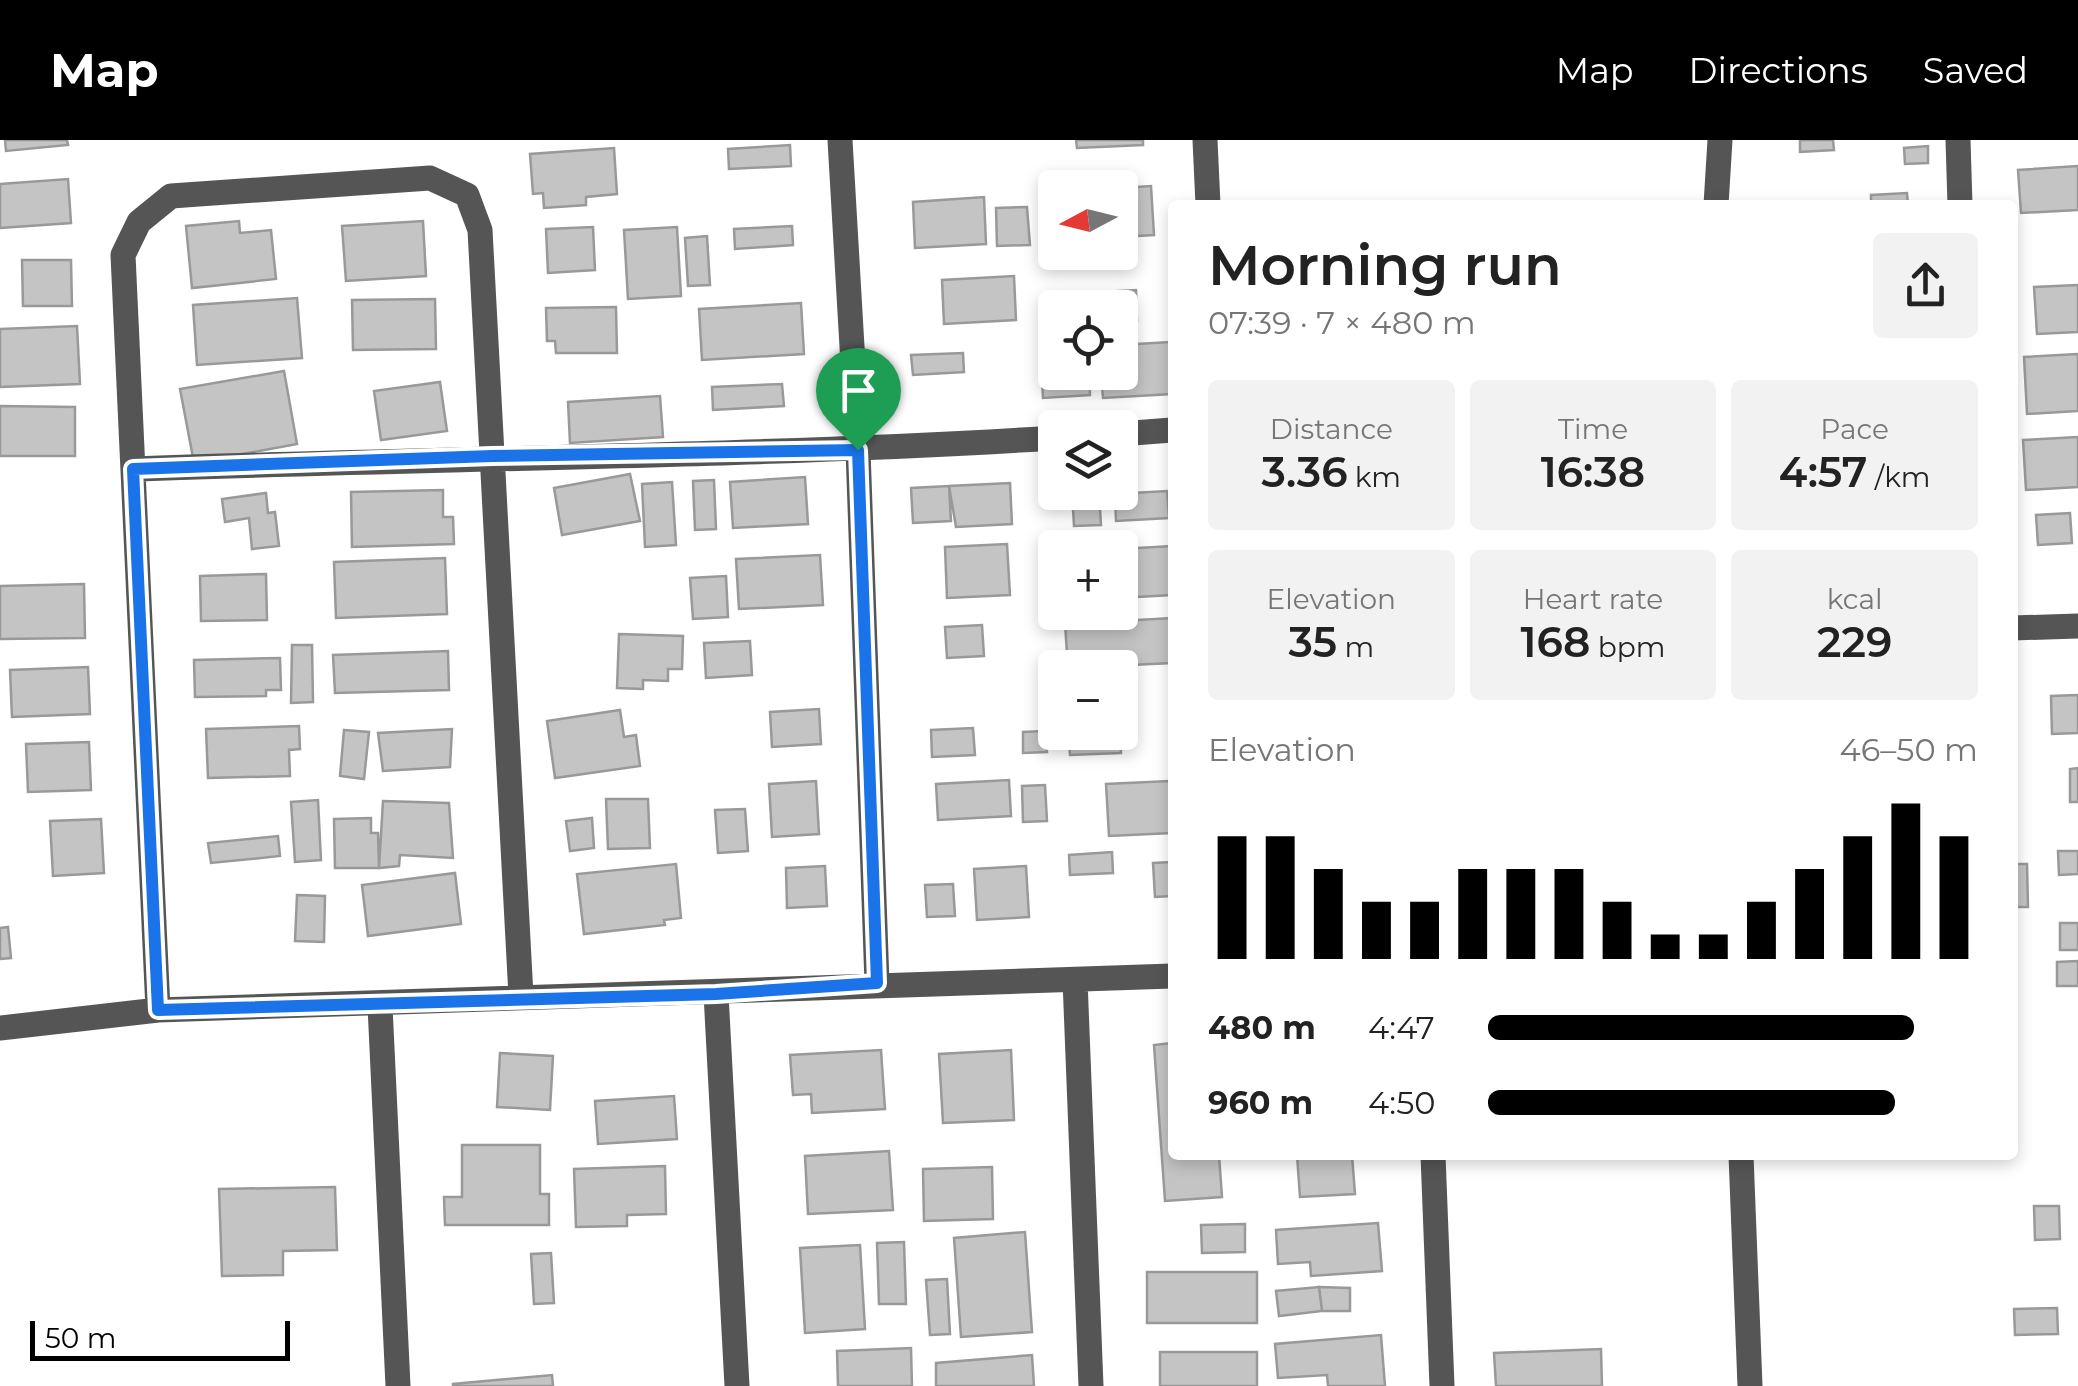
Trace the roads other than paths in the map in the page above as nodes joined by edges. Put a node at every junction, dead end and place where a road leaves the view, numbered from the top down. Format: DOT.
graph roads {
  1 [pos="840,140"];
  2 [pos="1205,140"];
  3 [pos="1720,140"];
  4 [pos="1958,140"];
  5 [pos="1208,200"];
  6 [pos="1716,200"];
  7 [pos="1960,200"];
  8 [pos="1168,430"];
  9 [pos="1138,433"];
  10 [pos="1038,439"];
  11 [pos="858,450"];
  12 [pos="492,456"];
  13 [pos="133,469"];
  14 [pos="2078,626"];
  15 [pos="2018,628"];
  16 [pos="1168,976"];
  17 [pos="1075,980"];
  18 [pos="877,983"];
  19 [pos="716,994"];
  20 [pos="521,996"];
  21 [pos="380,1006"];
  22 [pos="158,1010"];
  23 [pos="0,1028"];
  24 [pos="1433,1160"];
  25 [pos="1741,1160"];
  26 [pos="398,1386"];
  27 [pos="737,1386"];
  28 [pos="1091,1386"];
  29 [pos="1442,1386"];
  30 [pos="1750,1386"];
  1 -- 11 [label="street"];
  2 -- 5 [label="street"];
  3 -- 6 [label="street"];
  4 -- 7 [label="street"];
  8 -- 9 [label="street"];
  10 -- 11 [label="street"];
  11 -- 12 [label="street"];
  11 -- 18 [label="street"];
  12 -- 13 [label="street"];
  12 -- 13 [label="street"];
  12 -- 20 [label="street"];
  13 -- 22 [label="street"];
  14 -- 15 [label="street"];
  16 -- 17 [label="street"];
  17 -- 18 [label="street"];
  17 -- 28 [label="street"];
  18 -- 19 [label="street"];
  19 -- 20 [label="street"];
  19 -- 27 [label="street"];
  20 -- 21 [label="street"];
  21 -- 22 [label="street"];
  21 -- 26 [label="street"];
  22 -- 23 [label="street"];
  24 -- 29 [label="street"];
  25 -- 30 [label="street"];
}
